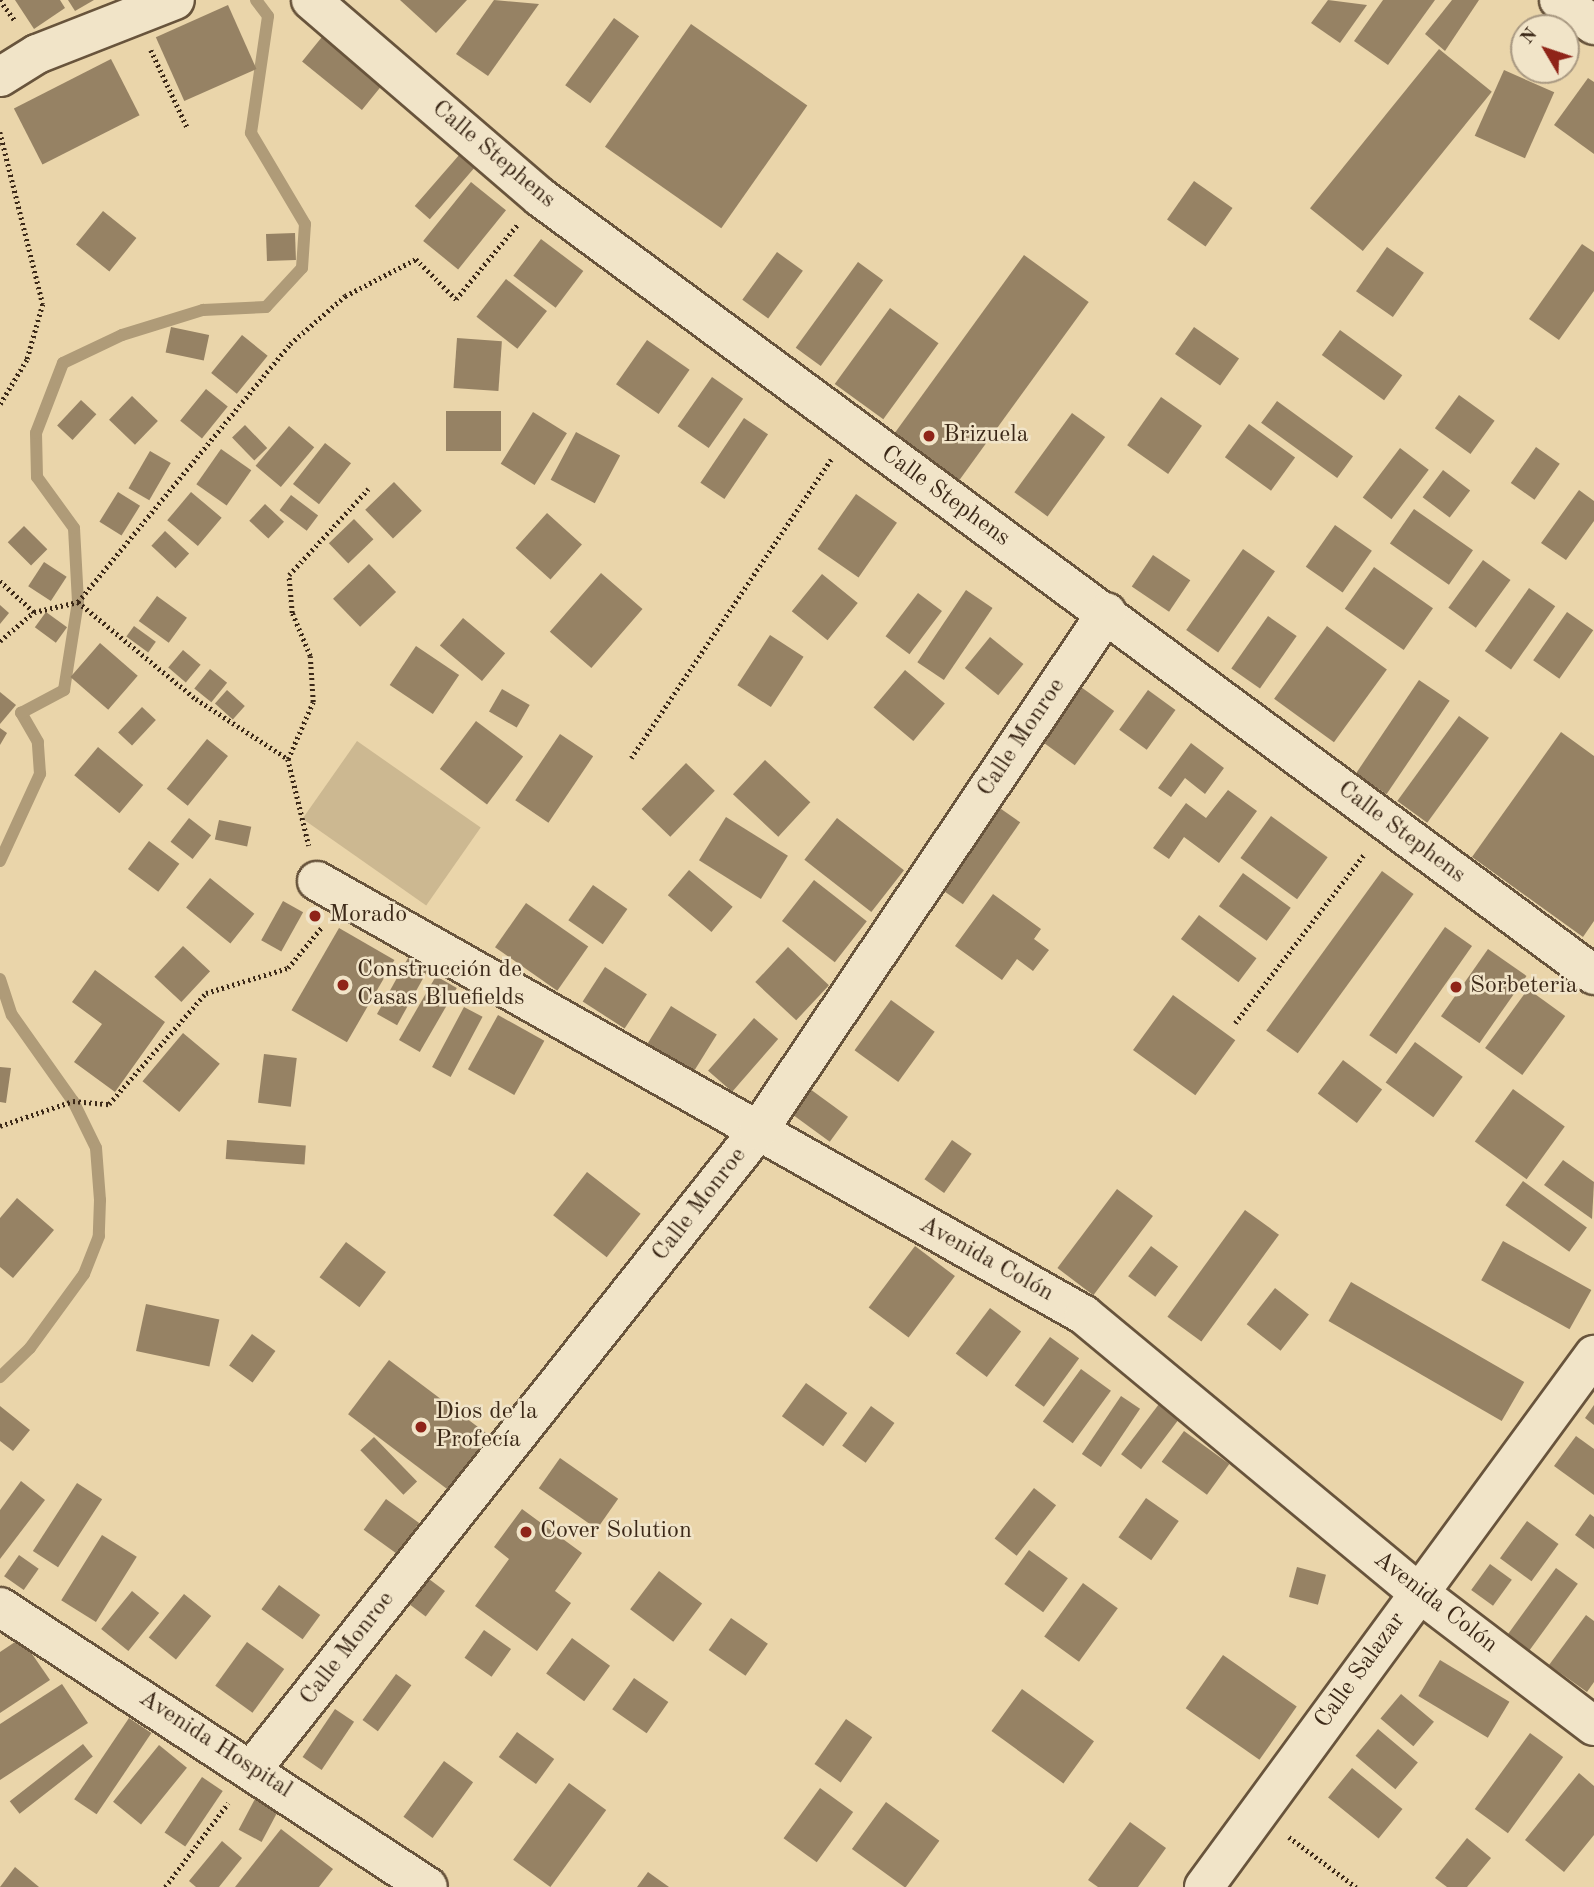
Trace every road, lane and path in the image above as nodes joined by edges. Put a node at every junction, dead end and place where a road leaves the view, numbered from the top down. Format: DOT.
graph roads {
  1 [pos="174,0"];
  2 [pos="311,0"];
  3 [pos="1559,0"];
  4 [pos="136,17"];
  5 [pos="1594,25"];
  6 [pos="0,77"];
  7 [pos="188,129"];
  8 [pos="0,132"];
  9 [pos="540,197"];
  10 [pos="0,405"];
  11 [pos="851,429"];
  12 [pos="368,489"];
  13 [pos="0,581"];
  14 [pos="78,602"];
  15 [pos="34,612"];
  16 [pos="1107,612"];
  17 [pos="0,641"];
  18 [pos="631,758"];
  19 [pos="288,759"];
  20 [pos="1388,823"];
  21 [pos="332,889"];
  22 [pos="1594,975"];
  23 [pos="1235,1023"];
  24 [pos="0,1126"];
  25 [pos="758,1131"];
  26 [pos="1594,1355"];
  27 [pos="1418,1592"];
  28 [pos="0,1607"];
  29 [pos="1594,1726"];
  30 [pos="253,1768"];
  31 [pos="1256,1815"];
  32 [pos="165,1887"];
  33 [pos="428,1887"];
  34 [pos="1204,1887"];
  35 [pos="1356,1887"];
  1 -- 4 [label="street"];
  2 -- 9 [label="street, Calle Stephens"];
  3 -- 5 [label="street"];
  4 -- 6 [label="street"];
  4 -- 7 [label="path"];
  8 -- 10 [label="path"];
  9 -- 11 [label="street, Calle Stephens"];
  9 -- 14 [label="path"];
  11 -- 16 [label="street, Calle Stephens"];
  11 -- 18 [label="path"];
  12 -- 19 [label="path"];
  13 -- 15 [label="path"];
  14 -- 15 [label="path"];
  14 -- 19 [label="path"];
  15 -- 17 [label="path"];
  16 -- 20 [label="street, Calle Stephens"];
  16 -- 25 [label="street, Calle Monroe"];
  19 -- 21 [label="path"];
  20 -- 22 [label="street, Calle Stephens"];
  20 -- 23 [label="path"];
  21 -- 24 [label="path"];
  21 -- 25 [label="street, Avenida Colón"];
  25 -- 27 [label="street, Avenida Colón"];
  25 -- 30 [label="street, Calle Monroe"];
  26 -- 27 [label="street, Calle Salazar"];
  27 -- 29 [label="street, Avenida Colón"];
  27 -- 31 [label="street, Calle Salazar"];
  28 -- 30 [label="street, Avenida Hospital"];
  30 -- 32 [label="path"];
  30 -- 33 [label="street, Avenida Hospital"];
  31 -- 34 [label="street, Calle Salazar"];
  31 -- 35 [label="path"];
}
